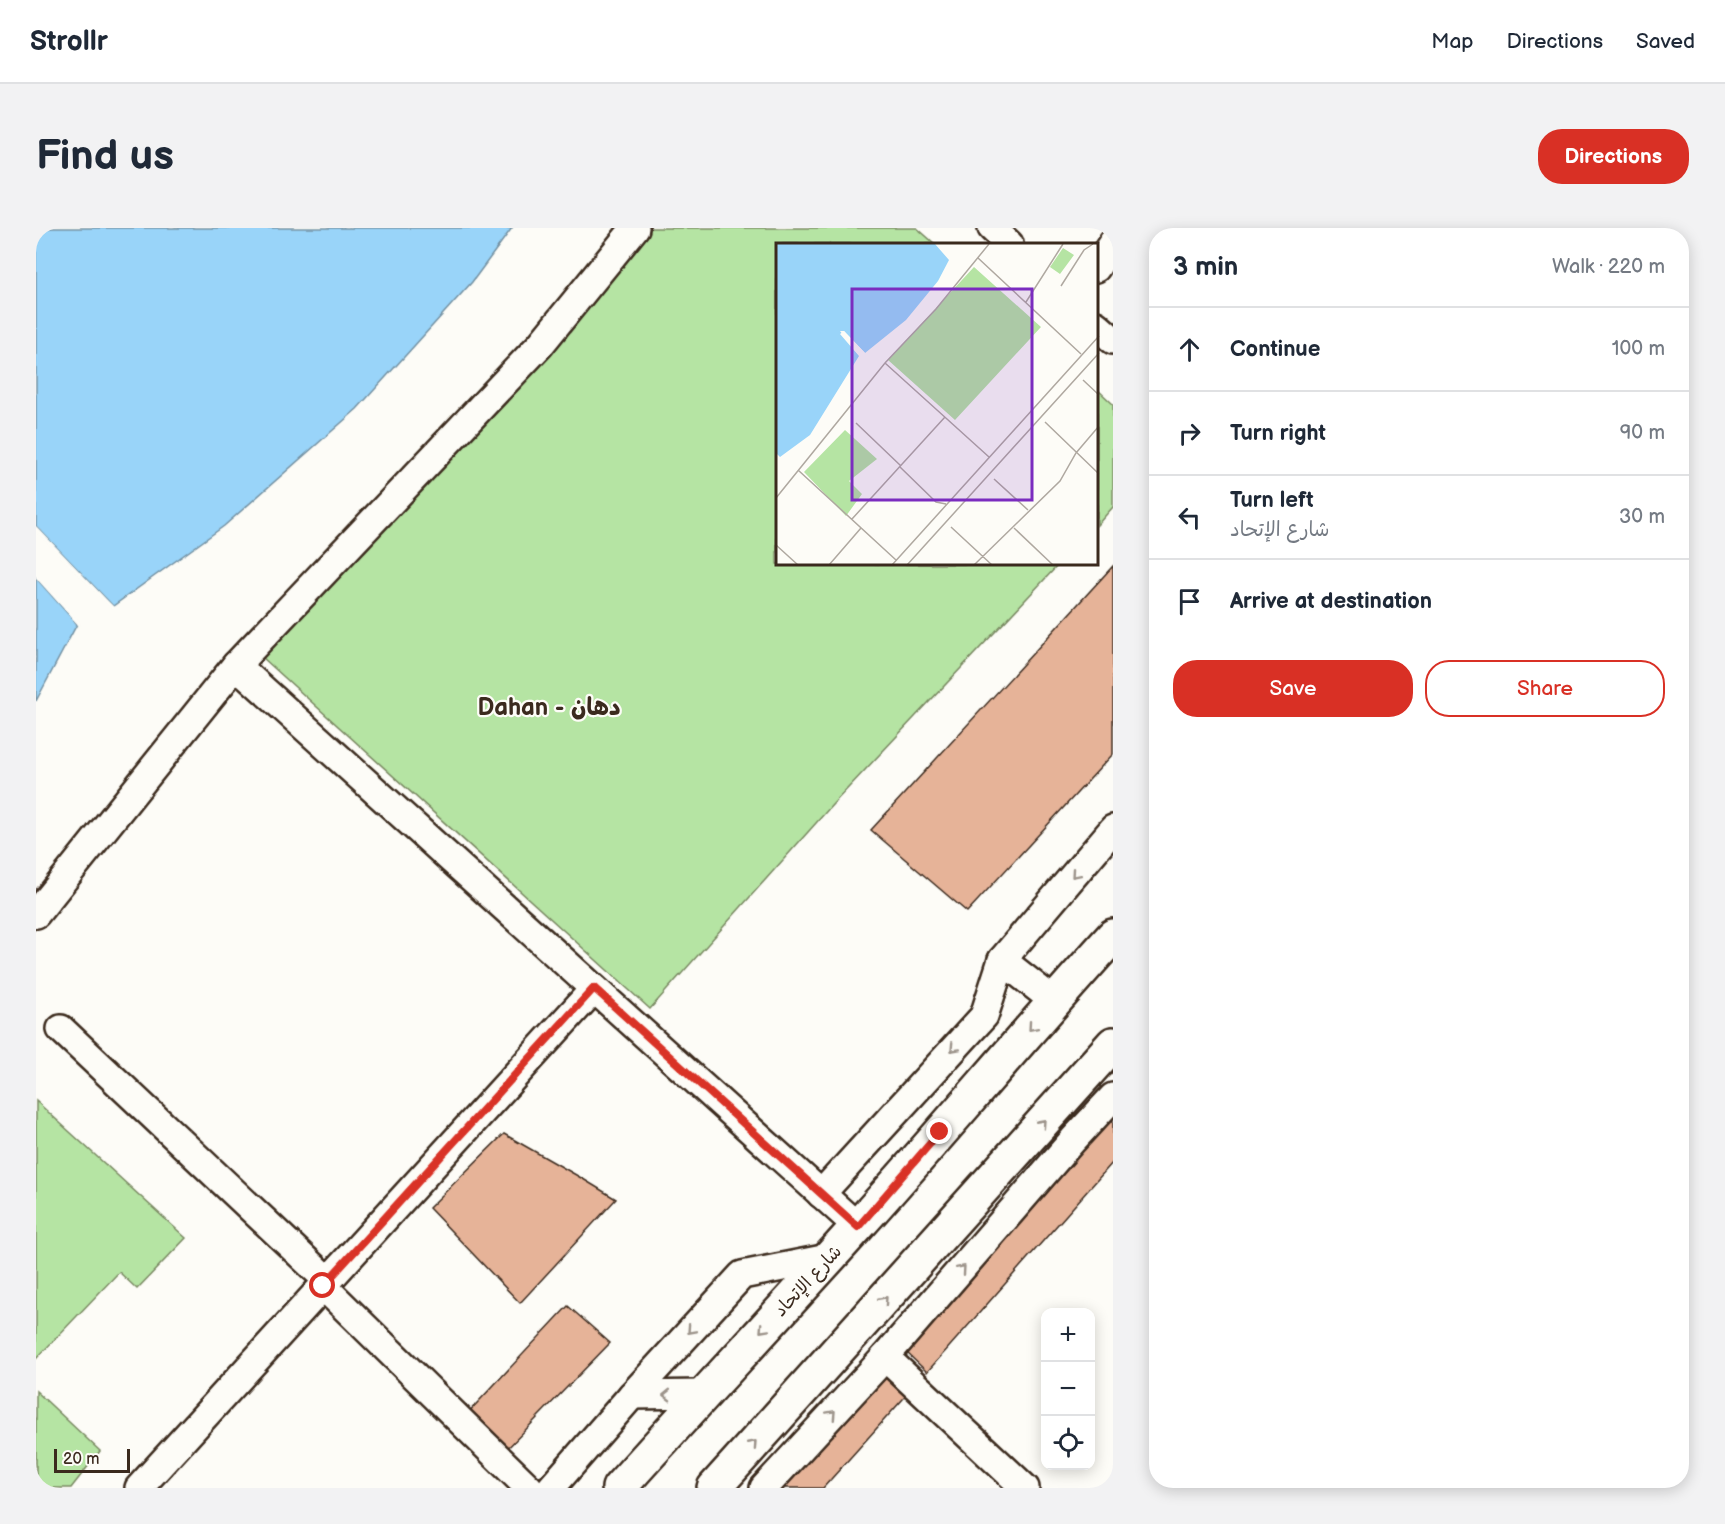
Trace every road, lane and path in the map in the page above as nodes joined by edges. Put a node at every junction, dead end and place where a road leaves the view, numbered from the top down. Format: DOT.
graph roads {
  1 [pos="635,228"];
  2 [pos="992,228"];
  3 [pos="1113,242"];
  4 [pos="1009,243"];
  5 [pos="1098,265"];
  6 [pos="1098,327"];
  7 [pos="1113,340"];
  8 [pos="236,665"];
  9 [pos="1113,829"];
  10 [pos="36,914"];
  11 [pos="1113,936"];
  12 [pos="1002,960"];
  13 [pos="594,988"];
  14 [pos="1054,1001"];
  15 [pos="61,1029"];
  16 [pos="1113,1044"];
  17 [pos="1113,1097"];
  18 [pos="1073,1140"];
  19 [pos="1004,1166"];
  20 [pos="821,1194"];
  21 [pos="858,1227"];
  22 [pos="828,1258"];
  23 [pos="325,1284"];
  24 [pos="885,1357"];
  25 [pos="703,1394"];
  26 [pos="632,1395"];
  27 [pos="724,1482"];
  28 [pos="139,1488"];
  29 [pos="529,1488"];
  30 [pos="551,1488"];
  31 [pos="619,1488"];
  32 [pos="764,1488"];
  33 [pos="1025,1488"];
  1 -- 8 [label="street"];
  2 -- 4 [label="street"];
  3 -- 5 [label="street"];
  6 -- 7 [label="street"];
  8 -- 10 [label="street"];
  8 -- 13 [label="street"];
  9 -- 12 [label="street, one-way"];
  11 -- 14 [label="main road, شارع الإتحاد"];
  12 -- 14 [label="street"];
  12 -- 20 [label="street, one-way"];
  13 -- 20 [label="street"];
  13 -- 23 [label="street"];
  14 -- 21 [label="main road, شارع الإتحاد, one-way"];
  15 -- 23 [label="street"];
  19 -- 16 [label="main road, one-way"];
  17 -- 18 [label="street"];
  18 -- 19 [label="street"];
  24 -- 18 [label="street, one-way"];
  27 -- 19 [label="main road, one-way"];
  20 -- 21 [label="street"];
  21 -- 22 [label="main road, شارع الإتحاد"];
  22 -- 25 [label="main road, شارع الإتحاد, one-way"];
  22 -- 26 [label="street, one-way"];
  23 -- 28 [label="street"];
  23 -- 29 [label="street"];
  32 -- 24 [label="street, one-way"];
  24 -- 33 [label="street"];
  25 -- 26 [label="street, one-way"];
  25 -- 31 [label="main road, شارع الإتحاد"];
  26 -- 30 [label="street"];
}
